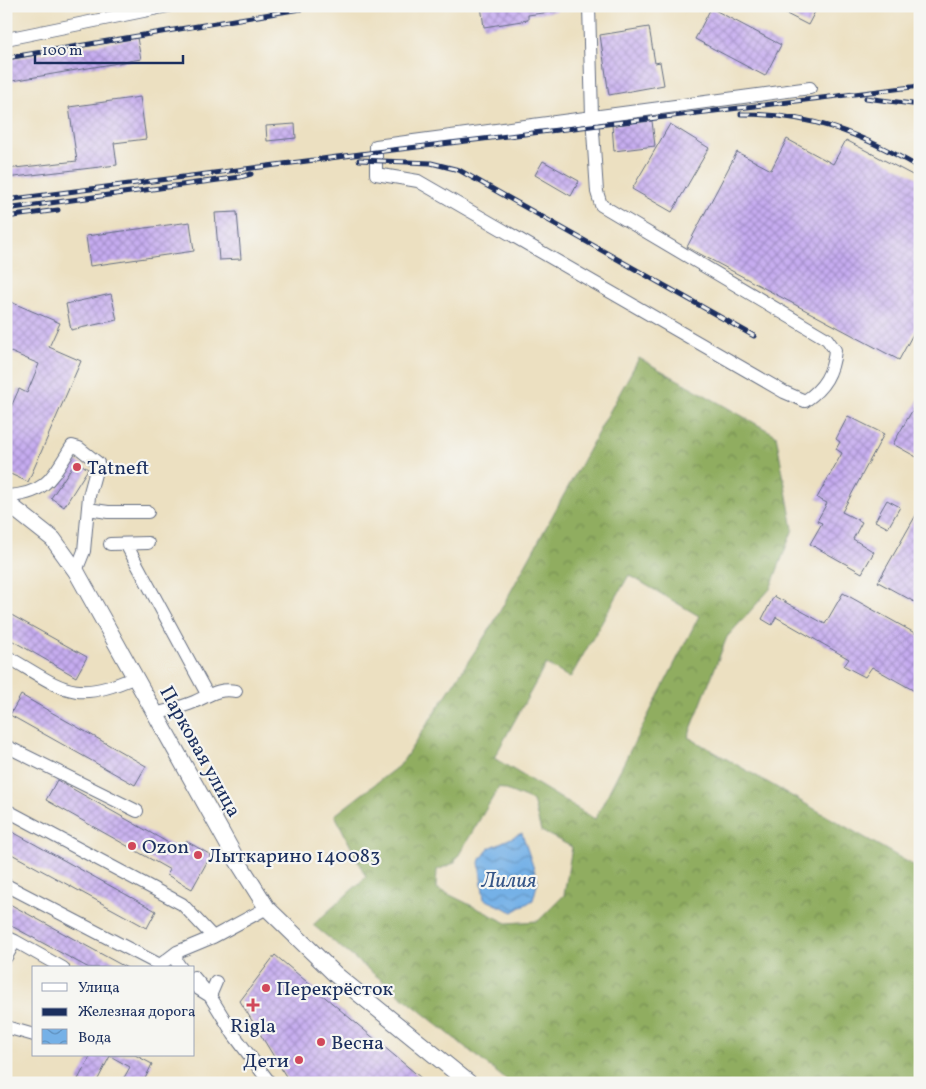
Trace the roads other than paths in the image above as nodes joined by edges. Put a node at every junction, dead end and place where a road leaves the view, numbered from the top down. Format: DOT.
graph roads {
  1 [pos="168,6"];
  2 [pos="589,6"];
  3 [pos="6,39"];
  4 [pos="810,88"];
  5 [pos="592,116"];
  6 [pos="6,496"];
  7 [pos="6,502"];
  8 [pos="88,509"];
  9 [pos="148,512"];
  10 [pos="148,543"];
  11 [pos="110,544"];
  12 [pos="126,544"];
  13 [pos="76,570"];
  14 [pos="6,656"];
  15 [pos="135,677"];
  16 [pos="236,691"];
  17 [pos="207,694"];
  18 [pos="156,714"];
  19 [pos="6,746"];
  20 [pos="6,810"];
  21 [pos="137,811"];
  22 [pos="6,885"];
  23 [pos="267,908"];
  24 [pos="213,937"];
  25 [pos="11,939"];
  26 [pos="177,952"];
  27 [pos="6,957"];
  28 [pos="167,965"];
  29 [pos="60,966"];
  30 [pos="180,966"];
  31 [pos="195,977"];
  32 [pos="216,982"];
  33 [pos="195,987"];
  34 [pos="210,996"];
  35 [pos="6,1027"];
  36 [pos="32,1034"];
  37 [pos="270,1083"];
  38 [pos="470,1083"];
  1 -- 3 [label="street"];
  2 -- 5 [label="street"];
  4 -- 5 [label="street"];
  5 -- 5 [label="street"];
  6 -- 8 [label="street"];
  7 -- 13 [label="main road, Парковая улица"];
  8 -- 9 [label="street"];
  8 -- 13 [label="street"];
  10 -- 12 [label="street"];
  11 -- 12 [label="street"];
  12 -- 17 [label="street"];
  13 -- 15 [label="main road, Парковая улица"];
  14 -- 15 [label="street"];
  15 -- 18 [label="main road, Парковая улица"];
  16 -- 17 [label="street"];
  17 -- 18 [label="street"];
  18 -- 23 [label="main road, Парковая улица"];
  19 -- 21 [label="street"];
  20 -- 24 [label="street"];
  22 -- 28 [label="street"];
  23 -- 24 [label="street"];
  23 -- 38 [label="main road, Парковая улица"];
  24 -- 26 [label="street"];
  25 -- 27 [label="street"];
  25 -- 29 [label="street"];
  26 -- 28 [label="street"];
  26 -- 30 [label="street"];
  31 -- 34 [label="street"];
  32 -- 34 [label="street"];
  33 -- 34 [label="street"];
  34 -- 37 [label="street"];
  35 -- 36 [label="street"];
}
